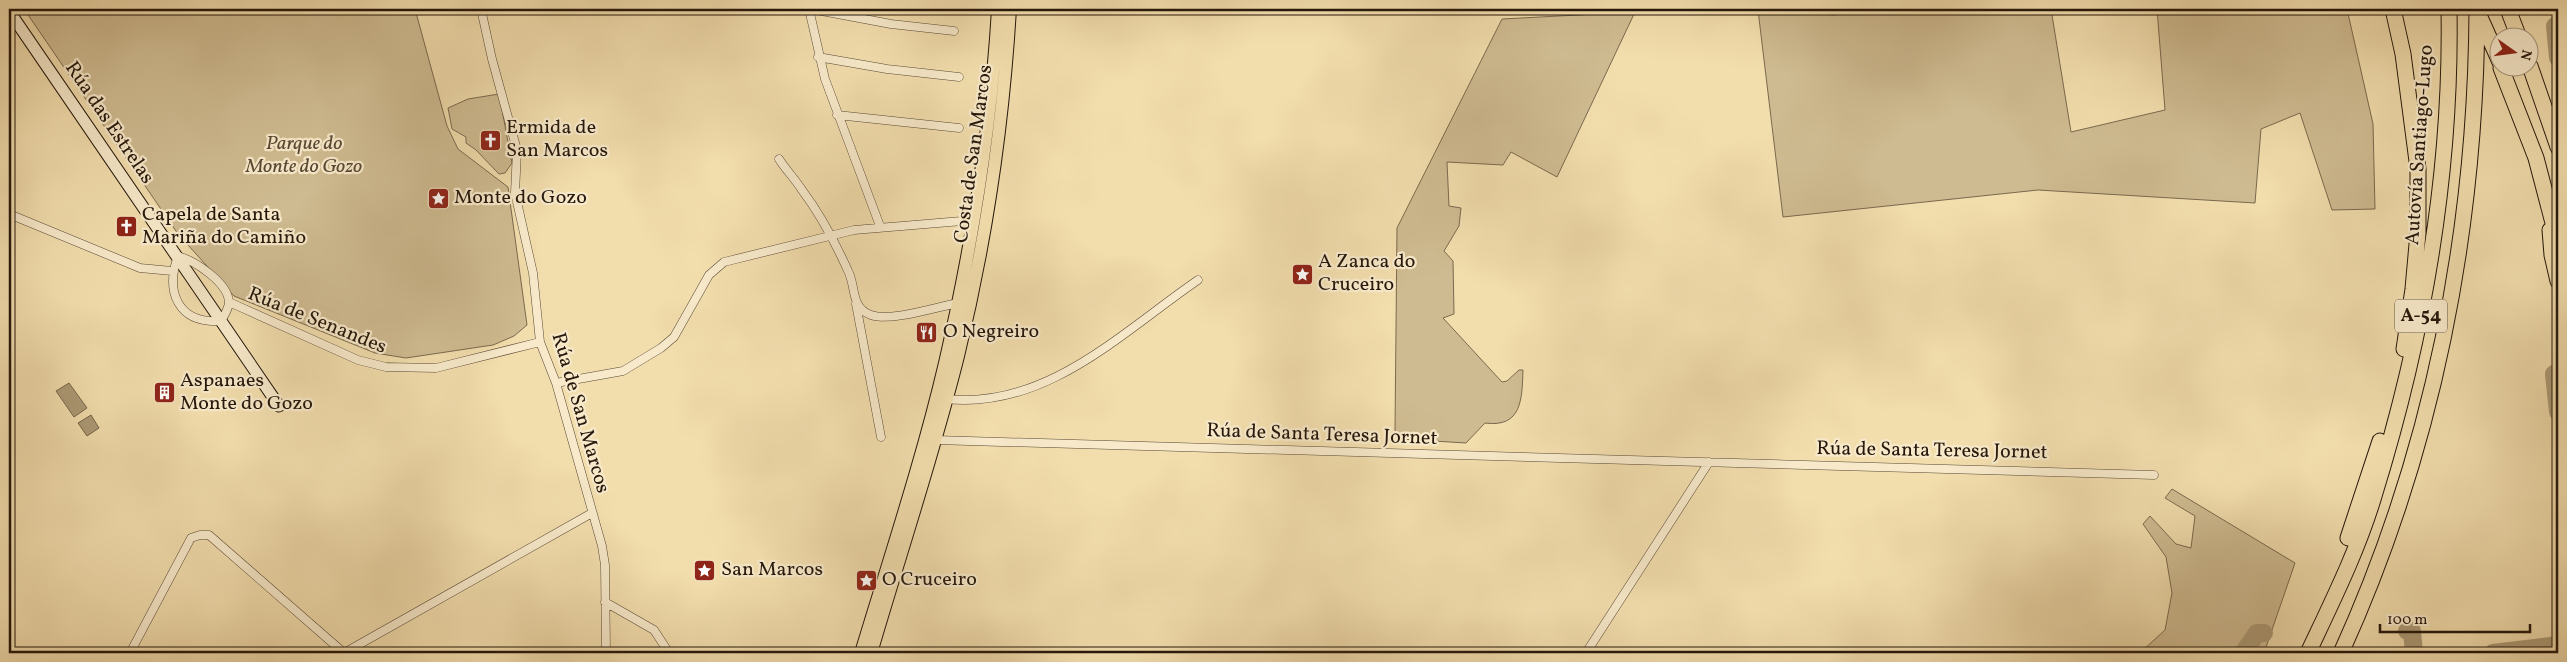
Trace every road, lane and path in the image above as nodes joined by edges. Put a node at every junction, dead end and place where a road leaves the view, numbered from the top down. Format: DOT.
graph roads {
  1 [pos="481,9"];
  2 [pos="810,9"];
  3 [pos="998,9"];
  4 [pos="1010,9"];
  5 [pos="2392,9"];
  6 [pos="2476,9"];
  7 [pos="2508,9"];
  8 [pos="9,11"];
  9 [pos="2449,16"];
  10 [pos="2515,28"];
  11 [pos="954,31"];
  12 [pos="2490,40"];
  13 [pos="818,57"];
  14 [pos="959,77"];
  15 [pos="2505,78"];
  16 [pos="2534,78"];
  17 [pos="837,115"];
  18 [pos="959,128"];
  19 [pos="2558,147"];
  20 [pos="996,155"];
  21 [pos="779,159"];
  22 [pos="980,189"];
  23 [pos="2549,209"];
  24 [pos="9,214"];
  25 [pos="974,220"];
  26 [pos="960,221"];
  27 [pos="880,226"];
  28 [pos="832,236"];
  29 [pos="971,237"];
  30 [pos="2558,242"];
  31 [pos="178,256"];
  32 [pos="172,271"];
  33 [pos="1198,280"];
  34 [pos="2558,281"];
  35 [pos="973,290"];
  36 [pos="229,302"];
  37 [pos="856,303"];
  38 [pos="964,303"];
  39 [pos="221,322"];
  40 [pos="540,342"];
  41 [pos="945,363"];
  42 [pos="556,382"];
  43 [pos="946,399"];
  44 [pos="279,406"];
  45 [pos="880,437"];
  46 [pos="935,440"];
  47 [pos="1709,462"];
  48 [pos="2154,474"];
  49 [pos="592,513"];
  50 [pos="895,541"];
  51 [pos="2334,597"];
  52 [pos="605,602"];
  53 [pos="130,653"];
  54 [pos="344,653"];
  55 [pos="606,653"];
  56 [pos="669,653"];
  57 [pos="861,653"];
  58 [pos="871,653"];
  59 [pos="1586,653"];
  60 [pos="2308,653"];
  61 [pos="2342,653"];
  1 -- 40 [label="street, Rúa de San Marcos"];
  2 -- 11 [label="street"];
  2 -- 13 [label="street"];
  3 -- 22 [label="main road, Costa de San Marcos"];
  4 -- 20 [label="main road, Costa de San Marcos"];
  5 -- 51 [label="highway"];
  6 -- 12 [label="highway"];
  6 -- 61 [label="highway, A-54"];
  7 -- 10 [label="highway"];
  8 -- 31 [label="street, Rúa das Estrelas"];
  9 -- 51 [label="highway, Autovía Santiago-Lugo / A-54"];
  13 -- 14 [label="street"];
  13 -- 17 [label="street"];
  15 -- 23 [label="highway"];
  16 -- 19 [label="highway"];
  17 -- 18 [label="street"];
  17 -- 27 [label="street"];
  20 -- 25 [label="main road"];
  20 -- 35 [label="main road, Costa de San Marcos"];
  21 -- 28 [label="street"];
  22 -- 25 [label="main road, Costa de San Marcos"];
  22 -- 26 [label="street"];
  23 -- 30 [label="highway"];
  23 -- 34 [label="highway"];
  24 -- 32 [label="street"];
  25 -- 26 [label="street"];
  25 -- 29 [label="main road, Costa de San Marcos"];
  25 -- 35 [label="main road"];
  26 -- 27 [label="street"];
  26 -- 29 [label="street"];
  27 -- 28 [label="street"];
  28 -- 37 [label="street"];
  28 -- 42 [label="street"];
  29 -- 38 [label="main road, Costa de San Marcos"];
  31 -- 32 [label="street"];
  31 -- 36 [label="street, Rúa das Estrelas"];
  31 -- 39 [label="street, Rúa das Estrelas"];
  32 -- 39 [label="street"];
  33 -- 43 [label="street"];
  35 -- 38 [label="main road, Costa de San Marcos"];
  36 -- 39 [label="street"];
  36 -- 40 [label="street, Rúa de Senandes"];
  37 -- 38 [label="street"];
  37 -- 45 [label="street"];
  38 -- 41 [label="main road"];
  38 -- 43 [label="main road"];
  39 -- 44 [label="street, Rúa das Estrelas"];
  40 -- 42 [label="street, Rúa de San Marcos"];
  41 -- 46 [label="main road"];
  41 -- 50 [label="main road"];
  42 -- 49 [label="street, Rúa de San Marcos"];
  43 -- 46 [label="main road"];
  46 -- 47 [label="street, Rúa de Santa Teresa Jornet"];
  46 -- 50 [label="main road"];
  46 -- 58 [label="main road"];
  47 -- 48 [label="street, Rúa de Santa Teresa Jornet"];
  47 -- 59 [label="street"];
  49 -- 52 [label="street, Rúa de San Marcos"];
  49 -- 54 [label="street"];
  50 -- 57 [label="main road"];
  51 -- 60 [label="highway, Autovía Santiago-Lugo / A-54"];
  52 -- 55 [label="street, Rúa de San Marcos"];
  52 -- 56 [label="street"];
  53 -- 54 [label="street"];
}
